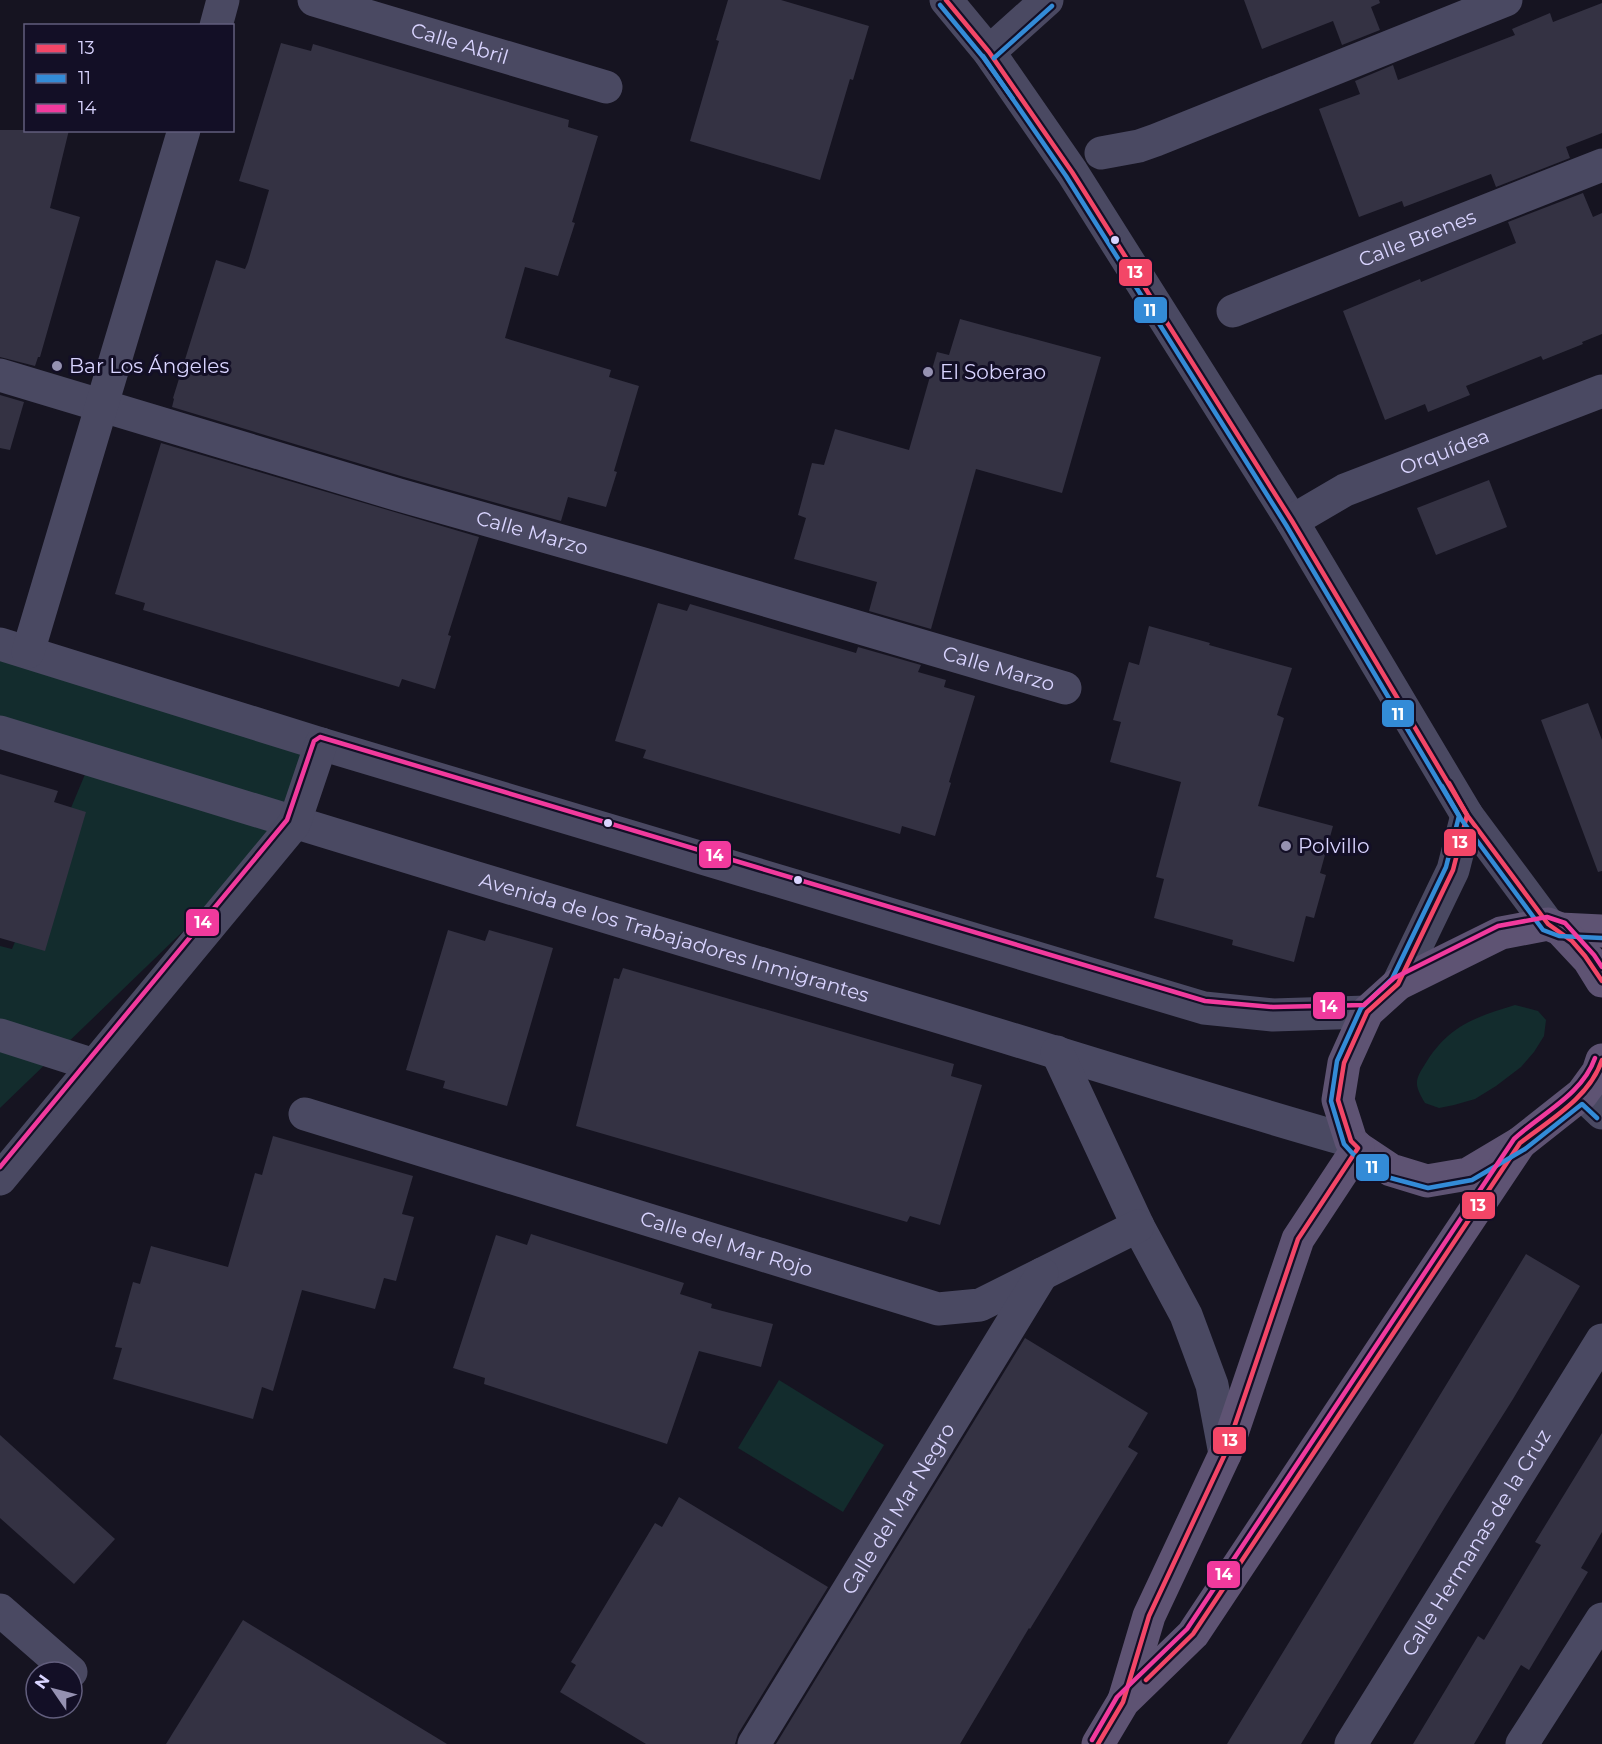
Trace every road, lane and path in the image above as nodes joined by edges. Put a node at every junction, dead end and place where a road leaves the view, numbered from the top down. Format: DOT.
graph roads {
  1 [pos="223,0"];
  2 [pos="314,0"];
  3 [pos="946,0"];
  4 [pos="1047,0"];
  5 [pos="1506,0"];
  6 [pos="217,24"];
  7 [pos="989,52"];
  8 [pos="606,87"];
  9 [pos="183,132"];
  10 [pos="1101,153"];
  11 [pos="1602,165"];
  12 [pos="1233,310"];
  13 [pos="0,375"];
  14 [pos="1602,391"];
  15 [pos="102,405"];
  16 [pos="1292,521"];
  17 [pos="14,648"];
  18 [pos="1065,688"];
  19 [pos="0,732"];
  20 [pos="321,744"];
  21 [pos="1467,815"];
  22 [pos="294,824"];
  23 [pos="1554,926"];
  24 [pos="1602,931"];
  25 [pos="1602,981"];
  26 [pos="1398,984"];
  27 [pos="1367,1012"];
  28 [pos="0,1035"];
  29 [pos="1056,1052"];
  30 [pos="94,1065"];
  31 [pos="1597,1081"];
  32 [pos="305,1114"];
  33 [pos="1520,1143"];
  34 [pos="1354,1144"];
  35 [pos="0,1179"];
  36 [pos="1138,1226"];
  37 [pos="1042,1274"];
  38 [pos="1602,1340"];
  39 [pos="1225,1454"];
  40 [pos="0,1610"];
  41 [pos="1602,1619"];
  42 [pos="57,1660"];
  43 [pos="1123,1702"];
  44 [pos="1364,1739"];
  45 [pos="754,1744"];
  46 [pos="1098,1744"];
  47 [pos="1522,1744"];
  1 -- 6 [label="street"];
  2 -- 8 [label="street, Calle Abril"];
  3 -- 7 [label="street"];
  4 -- 7 [label="street"];
  5 -- 10 [label="street"];
  7 -- 16 [label="street"];
  9 -- 15 [label="street"];
  11 -- 12 [label="street, Calle Brenes"];
  13 -- 15 [label="street, Calle Marzo"];
  14 -- 16 [label="street, Orquídea"];
  15 -- 17 [label="street"];
  15 -- 18 [label="street, Calle Marzo"];
  16 -- 21 [label="street"];
  17 -- 20 [label="street"];
  19 -- 22 [label="street, Avenida de los Trabajadores Inmigrantes"];
  20 -- 22 [label="street"];
  20 -- 27 [label="street"];
  21 -- 23 [label="street"];
  21 -- 26 [label="street"];
  22 -- 29 [label="street, Avenida de los Trabajadores Inmigrantes"];
  22 -- 30 [label="street"];
  23 -- 24 [label="main road"];
  23 -- 25 [label="main road"];
  23 -- 26 [label="main road"];
  26 -- 27 [label="main road"];
  27 -- 34 [label="main road"];
  28 -- 30 [label="street"];
  29 -- 34 [label="street, Avenida de los Trabajadores Inmigrantes"];
  29 -- 36 [label="street"];
  30 -- 35 [label="street"];
  31 -- 33 [label="main road"];
  32 -- 37 [label="street, Calle del Mar Rojo"];
  33 -- 34 [label="main road"];
  33 -- 43 [label="main road"];
  34 -- 39 [label="main road"];
  36 -- 37 [label="street, Calle del Mar Rojo"];
  36 -- 39 [label="street"];
  37 -- 45 [label="street, Calle del Mar Negro"];
  38 -- 44 [label="street, Calle Hermanas de la Cruz"];
  39 -- 43 [label="main road"];
  40 -- 42 [label="street"];
  41 -- 47 [label="street"];
  43 -- 46 [label="main road"];
}
